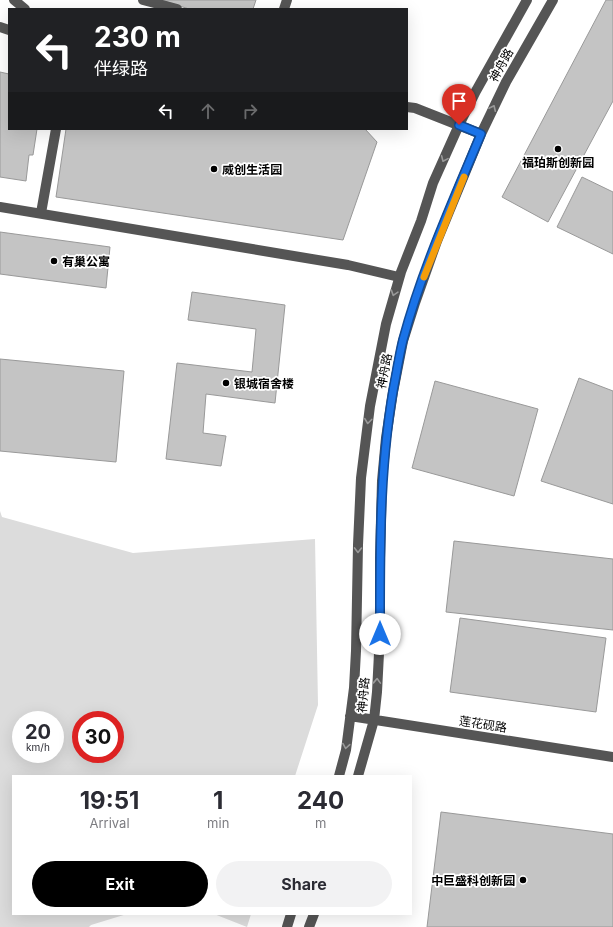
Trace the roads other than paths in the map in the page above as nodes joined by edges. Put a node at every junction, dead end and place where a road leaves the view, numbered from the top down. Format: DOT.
graph roads {
  1 [pos="14,0"];
  2 [pos="143,0"];
  3 [pos="527,0"];
  4 [pos="553,0"];
  5 [pos="24,8"];
  6 [pos="173,8"];
  7 [pos="408,107"];
  8 [pos="459,125"];
  9 [pos="56,130"];
  10 [pos="481,134"];
  11 [pos="0,207"];
  12 [pos="41,213"];
  13 [pos="399,277"];
  14 [pos="350,716"];
  15 [pos="374,720"];
  16 [pos="613,757"];
  17 [pos="340,775"];
  18 [pos="358,775"];
  19 [pos="291,915"];
  20 [pos="314,915"];
  21 [pos="287,927"];
  22 [pos="309,927"];
  1 -- 5 [label="street"];
  2 -- 6 [label="street"];
  3 -- 8 [label="street, 神舟路"];
  10 -- 4 [label="street, 神舟路, one-way"];
  7 -- 8 [label="street"];
  8 -- 10 [label="street"];
  8 -- 13 [label="street, 神舟路, one-way"];
  9 -- 12 [label="street"];
  15 -- 10 [label="street, 神舟路, one-way"];
  11 -- 12 [label="street"];
  12 -- 13 [label="street"];
  13 -- 14 [label="street, 神舟路, one-way"];
  14 -- 15 [label="street, 莲花砚路"];
  14 -- 17 [label="street, 神舟路, one-way"];
  15 -- 16 [label="street, 莲花砚路"];
  15 -- 18 [label="street, 神舟路"];
  19 -- 21 [label="street"];
  20 -- 22 [label="street"];
}
